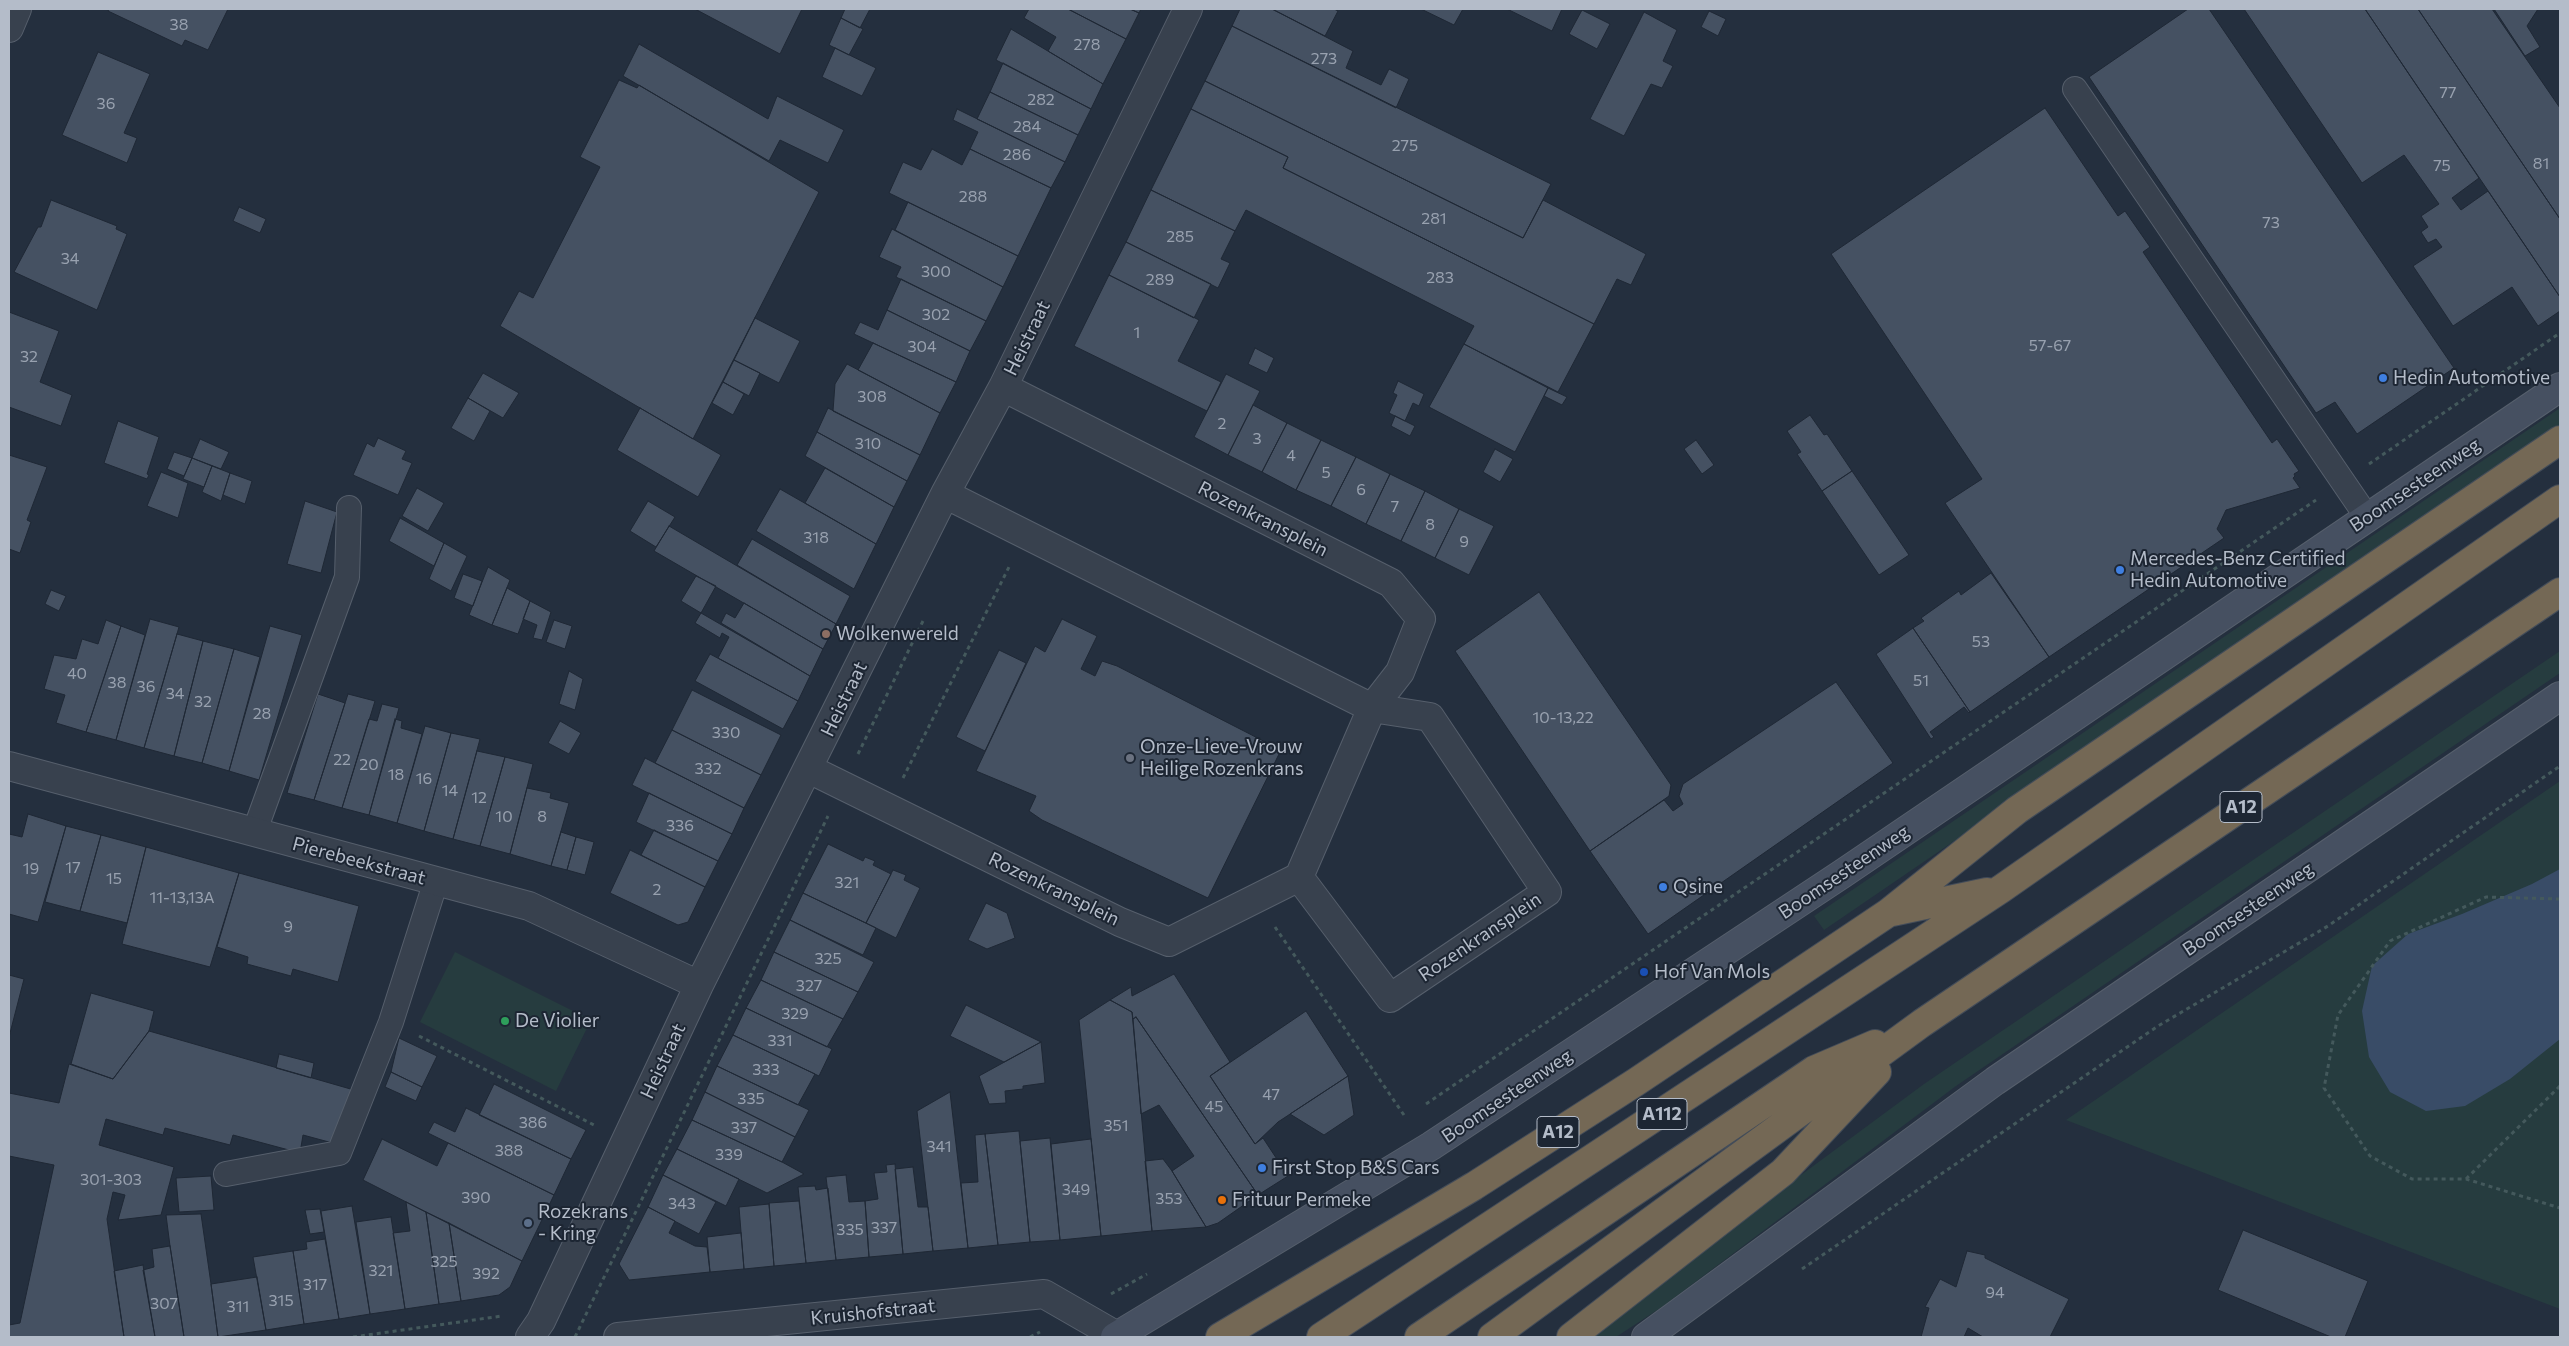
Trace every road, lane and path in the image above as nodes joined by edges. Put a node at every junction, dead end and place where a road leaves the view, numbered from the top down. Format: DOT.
graph roads {
  1 [pos="17,9"];
  2 [pos="1188,9"];
  3 [pos="9,28"];
  4 [pos="2075,89"];
  5 [pos="2560,333"];
  6 [pos="1003,387"];
  7 [pos="2560,387"];
  8 [pos="2560,440"];
  9 [pos="2342,482"];
  10 [pos="945,494"];
  11 [pos="2560,499"];
  12 [pos="349,508"];
  13 [pos="2367,517"];
  14 [pos="1026,533"];
  15 [pos="2560,592"];
  16 [pos="925,617"];
  17 [pos="2560,696"];
  18 [pos="1372,708"];
  19 [pos="9,766"];
  20 [pos="2560,766"];
  21 [pos="809,769"];
  22 [pos="843,786"];
  23 [pos="888,808"];
  24 [pos="254,833"];
  25 [pos="1299,876"];
  26 [pos="436,881"];
  27 [pos="2001,889"];
  28 [pos="1255,898"];
  29 [pos="2560,899"];
  30 [pos="1888,913"];
  31 [pos="699,985"];
  32 [pos="391,1022"];
  33 [pos="1922,1023"];
  34 [pos="2560,1086"];
  35 [pos="1423,1107"];
  36 [pos="1414,1112"];
  37 [pos="1406,1118"];
  38 [pos="1398,1123"];
  39 [pos="626,1141"];
  40 [pos="226,1174"];
  41 [pos="2466,1179"];
  42 [pos="2560,1208"];
  43 [pos="1800,1270"];
  44 [pos="1150,1272"];
  45 [pos="1076,1313"];
  46 [pos="508,1316"];
  47 [pos="353,1337"];
  48 [pos="530,1337"];
  49 [pos="575,1337"];
  50 [pos="618,1337"];
  51 [pos="1030,1337"];
  52 [pos="1116,1337"];
  53 [pos="1220,1337"];
  54 [pos="1321,1337"];
  55 [pos="1419,1337"];
  56 [pos="1492,1337"];
  57 [pos="1571,1337"];
  58 [pos="1646,1337"];
  1 -- 3 [label="street"];
  2 -- 6 [label="street, Heistraat"];
  4 -- 9 [label="lane"];
  5 -- 9 [label="path"];
  6 -- 10 [label="street, Heistraat"];
  6 -- 18 [label="street, Rozenkransplein"];
  7 -- 13 [label="main road, Boomsesteenweg"];
  8 -- 30 [label="highway"];
  9 -- 13 [label="lane"];
  9 -- 35 [label="path"];
  10 -- 14 [label="street, Rozenkransplein"];
  10 -- 21 [label="street, Heistraat"];
  11 -- 27 [label="highway, A12"];
  12 -- 24 [label="lane"];
  13 -- 52 [label="main road, Boomsesteenweg"];
  14 -- 18 [label="street, Rozenkransplein"];
  14 -- 23 [label="path"];
  15 -- 33 [label="highway, A12"];
  16 -- 22 [label="path"];
  17 -- 58 [label="main road, Boomsesteenweg"];
  18 -- 25 [label="street, Rozenkransplein"];
  18 -- 25 [label="street, Rozenkransplein"];
  19 -- 24 [label="street, Pierebeekstraat"];
  20 -- 43 [label="path"];
  21 -- 22 [label="street, Rozenkransplein"];
  21 -- 31 [label="street, Heistraat"];
  22 -- 23 [label="street, Rozenkransplein"];
  22 -- 49 [label="path"];
  23 -- 28 [label="street, Rozenkransplein"];
  24 -- 26 [label="street, Pierebeekstraat"];
  25 -- 28 [label="street, Rozenkransplein"];
  26 -- 31 [label="street, Pierebeekstraat"];
  26 -- 32 [label="lane"];
  27 -- 30 [label="highway, A12"];
  27 -- 54 [label="highway, A112"];
  28 -- 37 [label="path"];
  29 -- 41 [label="path"];
  30 -- 53 [label="highway, A12"];
  31 -- 39 [label="street, Heistraat"];
  32 -- 39 [label="path"];
  32 -- 40 [label="lane"];
  33 -- 55 [label="highway, A112"];
  33 -- 56 [label="highway, A12"];
  33 -- 57 [label="highway"];
  34 -- 41 [label="path"];
  36 -- 37 [label="path"];
  37 -- 38 [label="path"];
  39 -- 48 [label="street, Heistraat"];
  41 -- 42 [label="path"];
  44 -- 45 [label="path"];
  45 -- 50 [label="street, Kruishofstraat"];
  45 -- 51 [label="path"];
  45 -- 52 [label="street, Kruishofstraat"];
  46 -- 47 [label="path"];
}
